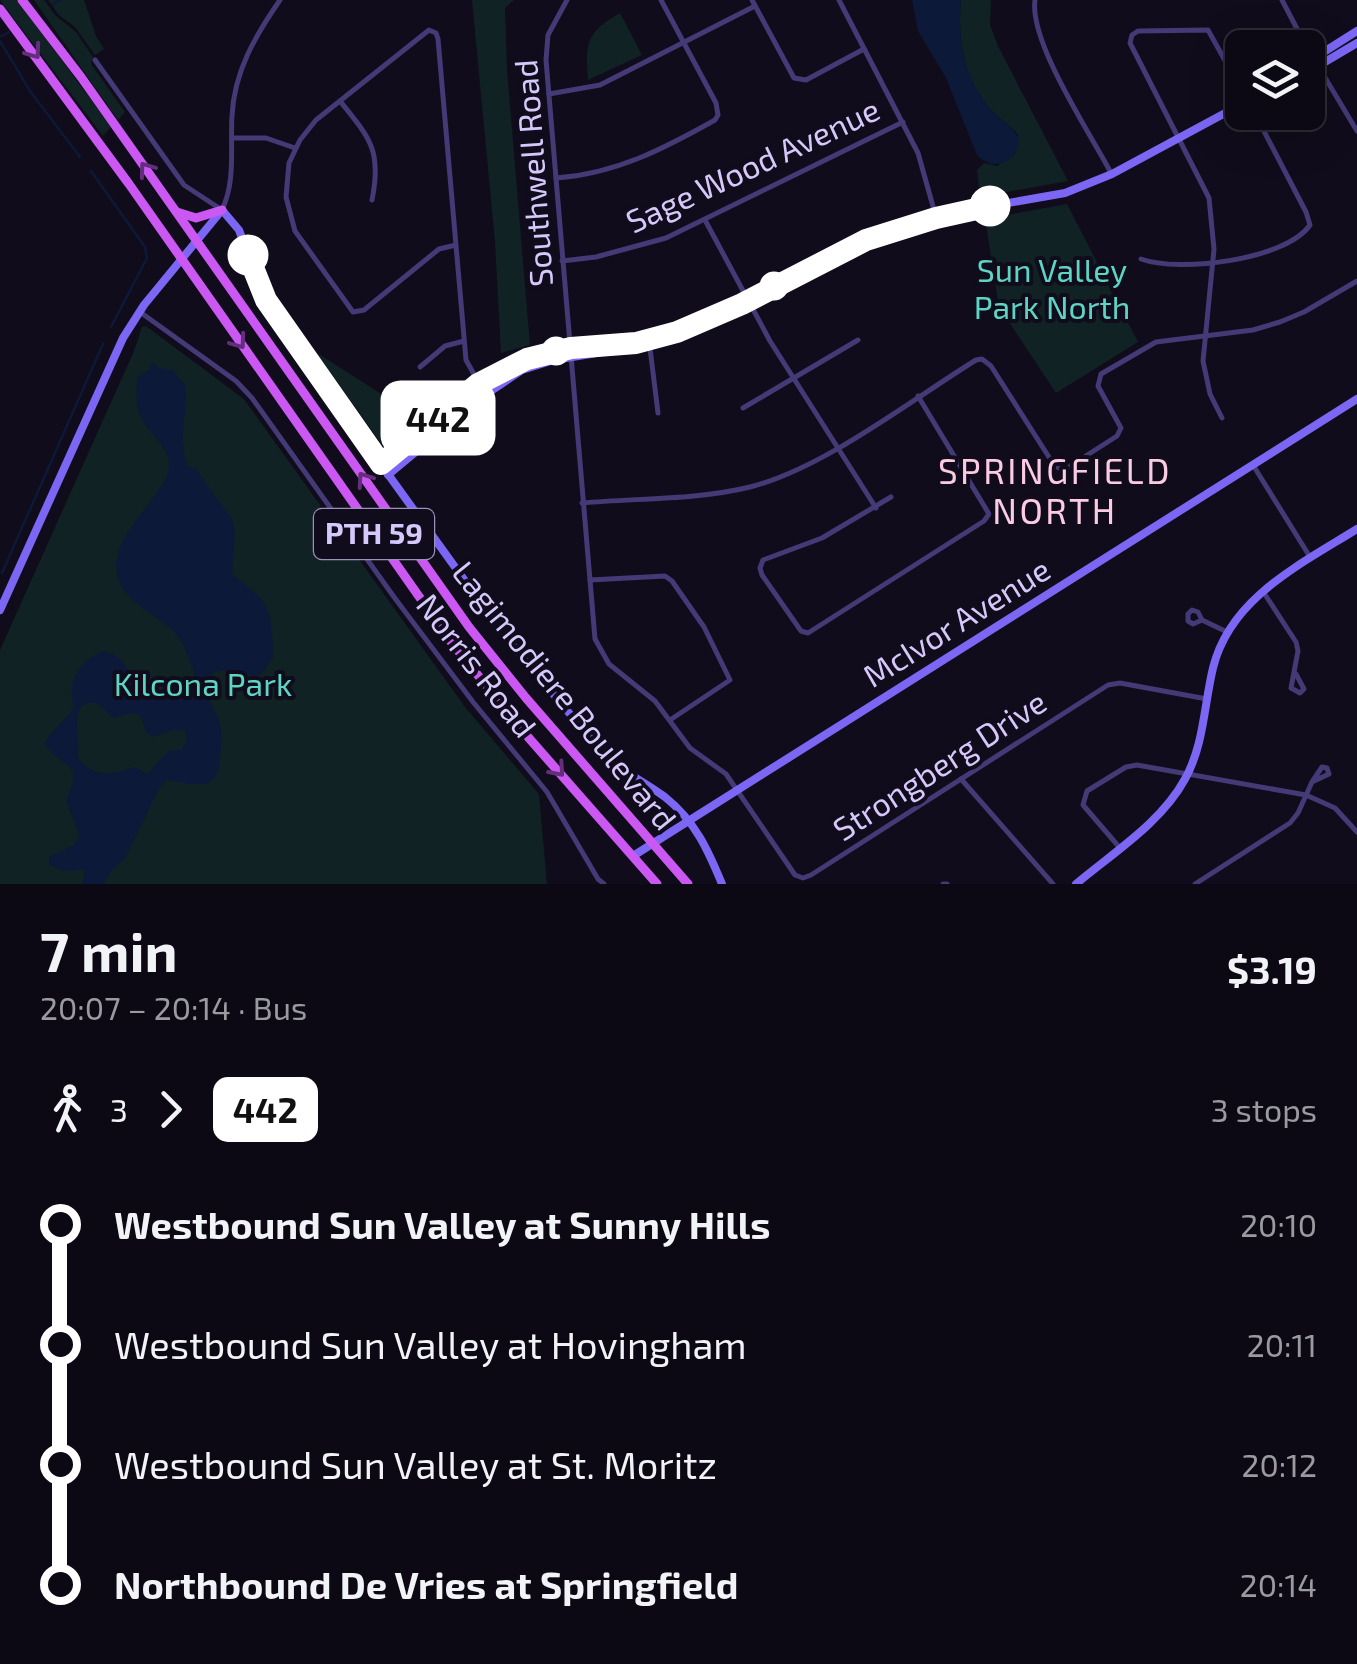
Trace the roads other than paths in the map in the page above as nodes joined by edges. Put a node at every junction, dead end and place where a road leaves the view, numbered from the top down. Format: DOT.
graph roads {
  1 [pos="25,0"];
  2 [pos="280,0"];
  3 [pos="568,0"];
  4 [pos="661,0"];
  5 [pos="839,0"];
  6 [pos="1035,0"];
  7 [pos="1282,0"];
  8 [pos="753,3"];
  9 [pos="0,9"];
  10 [pos="1298,30"];
  11 [pos="1357,31"];
  12 [pos="684,43"];
  13 [pos="1357,43"];
  14 [pos="864,49"];
  15 [pos="1325,54"];
  16 [pos="1325,58"];
  17 [pos="94,60"];
  18 [pos="1225,60"];
  19 [pos="1325,82"];
  20 [pos="550,94"];
  21 [pos="340,102"];
  22 [pos="1225,113"];
  23 [pos="903,122"];
  24 [pos="1263,130"];
  25 [pos="1357,131"];
  26 [pos="232,138"];
  27 [pos="1179,138"];
  28 [pos="295,148"];
  29 [pos="1112,174"];
  30 [pos="556,178"];
  31 [pos="372,200"];
  32 [pos="222,210"];
  33 [pos="176,211"];
  34 [pos="936,218"];
  35 [pos="705,220"];
  36 [pos="198,242"];
  37 [pos="456,245"];
  38 [pos="1141,259"];
  39 [pos="562,260"];
  40 [pos="182,262"];
  41 [pos="1212,264"];
  42 [pos="1357,282"];
  43 [pos="748,300"];
  44 [pos="140,312"];
  45 [pos="1205,336"];
  46 [pos="649,340"];
  47 [pos="858,340"];
  48 [pos="464,341"];
  49 [pos="571,353"];
  50 [pos="420,367"];
  51 [pos="794,378"];
  52 [pos="478,384"];
  53 [pos="485,394"];
  54 [pos="918,396"];
  55 [pos="1357,398"];
  56 [pos="744,408"];
  57 [pos="658,413"];
  58 [pos="1222,418"];
  59 [pos="836,448"];
  60 [pos="381,464"];
  61 [pos="1253,465"];
  62 [pos="388,475"];
  63 [pos="891,497"];
  64 [pos="582,503"];
  65 [pos="876,508"];
  66 [pos="1357,528"];
  67 [pos="1310,557"];
  68 [pos="589,580"];
  69 [pos="1263,590"];
  70 [pos="0,610"];
  71 [pos="1202,620"];
  72 [pos="1228,633"];
  73 [pos="1296,674"];
  74 [pos="1208,699"];
  75 [pos="670,720"];
  76 [pos="1188,774"];
  77 [pos="961,778"];
  78 [pos="1312,782"];
  79 [pos="738,792"];
  80 [pos="1306,794"];
  81 [pos="691,823"];
  82 [pos="1357,832"];
  83 [pos="654,846"];
  84 [pos="1120,848"];
  85 [pos="633,856"];
  86 [pos="604,884"];
  87 [pos="657,884"];
  88 [pos="688,884"];
  89 [pos="722,884"];
  90 [pos="1053,884"];
  91 [pos="1076,884"];
  92 [pos="1194,884"];
  33 -- 1 [label="main road, Lagimodiere Boulevard / PTH 59, one-way"];
  2 -- 26 [label="street"];
  3 -- 20 [label="street, Southwell Road"];
  4 -- 12 [label="street"];
  5 -- 14 [label="street"];
  6 -- 29 [label="street"];
  7 -- 10 [label="street"];
  8 -- 12 [label="street"];
  8 -- 14 [label="street"];
  9 -- 40 [label="main road, Lagimodiere Boulevard / PTH 59, one-way"];
  11 -- 15 [label="street"];
  12 -- 20 [label="street"];
  12 -- 30 [label="street"];
  13 -- 16 [label="street"];
  14 -- 23 [label="street"];
  17 -- 32 [label="street"];
  18 -- 27 [label="street"];
  19 -- 25 [label="street"];
  20 -- 30 [label="street, Southwell Road"];
  21 -- 28 [label="street"];
  21 -- 31 [label="street"];
  21 -- 37 [label="street"];
  22 -- 27 [label="street"];
  23 -- 34 [label="street"];
  23 -- 35 [label="street, Sage Wood Avenue"];
  24 -- 41 [label="street"];
  26 -- 28 [label="street"];
  26 -- 32 [label="street"];
  27 -- 29 [label="street"];
  27 -- 41 [label="street"];
  28 -- 37 [label="street"];
  29 -- 34 [label="street"];
  30 -- 39 [label="street, Southwell Road"];
  32 -- 33 [label="main road"];
  32 -- 36 [label="street"];
  32 -- 60 [label="street"];
  33 -- 36 [label="main road, Lagimodiere Boulevard / PTH 59"];
  34 -- 43 [label="street"];
  35 -- 39 [label="street, Sage Wood Avenue"];
  35 -- 43 [label="street"];
  36 -- 40 [label="street"];
  83 -- 36 [label="main road, Lagimodiere Boulevard / PTH 59, one-way"];
  37 -- 48 [label="street"];
  38 -- 41 [label="street"];
  39 -- 49 [label="street, Southwell Road"];
  40 -- 44 [label="street"];
  40 -- 85 [label="main road, Lagimodiere Boulevard / PTH 59, one-way"];
  41 -- 45 [label="street"];
  42 -- 45 [label="street"];
  43 -- 46 [label="street"];
  43 -- 51 [label="street"];
  44 -- 70 [label="street"];
  44 -- 86 [label="street, Norris Road"];
  45 -- 54 [label="street"];
  45 -- 58 [label="street"];
  46 -- 49 [label="street"];
  46 -- 57 [label="street"];
  47 -- 51 [label="street"];
  48 -- 50 [label="street"];
  48 -- 52 [label="street"];
  49 -- 52 [label="street"];
  49 -- 53 [label="street"];
  49 -- 64 [label="street, Southwell Road"];
  51 -- 56 [label="street"];
  51 -- 59 [label="street"];
  52 -- 53 [label="street"];
  52 -- 60 [label="street"];
  53 -- 62 [label="street"];
  54 -- 59 [label="street"];
  54 -- 65 [label="street"];
  55 -- 61 [label="street, McIvor Avenue"];
  59 -- 64 [label="street"];
  59 -- 65 [label="street"];
  60 -- 62 [label="street"];
  61 -- 67 [label="street"];
  61 -- 79 [label="street, McIvor Avenue"];
  62 -- 81 [label="street"];
  63 -- 65 [label="street"];
  64 -- 68 [label="street, Southwell Road"];
  66 -- 67 [label="street"];
  67 -- 69 [label="street"];
  68 -- 75 [label="street, Southwell Road"];
  68 -- 75 [label="street"];
  69 -- 72 [label="street"];
  69 -- 73 [label="street"];
  71 -- 72 [label="street"];
  72 -- 74 [label="street"];
  74 -- 76 [label="street"];
  74 -- 77 [label="street, Strongberg Drive"];
  75 -- 79 [label="street, Southwell Road"];
  76 -- 80 [label="street"];
  76 -- 84 [label="street"];
  76 -- 84 [label="street"];
  77 -- 79 [label="street, Strongberg Drive"];
  77 -- 90 [label="street"];
  78 -- 80 [label="street"];
  79 -- 81 [label="street, McIvor Avenue"];
  80 -- 82 [label="street"];
  80 -- 92 [label="street"];
  81 -- 83 [label="street, McIvor Avenue"];
  81 -- 89 [label="street"];
  83 -- 85 [label="street, McIvor Avenue"];
  83 -- 88 [label="main road, Lagimodiere Boulevard / PTH 59"];
  84 -- 91 [label="street"];
  85 -- 87 [label="main road, Lagimodiere Boulevard / PTH 59"];
}
